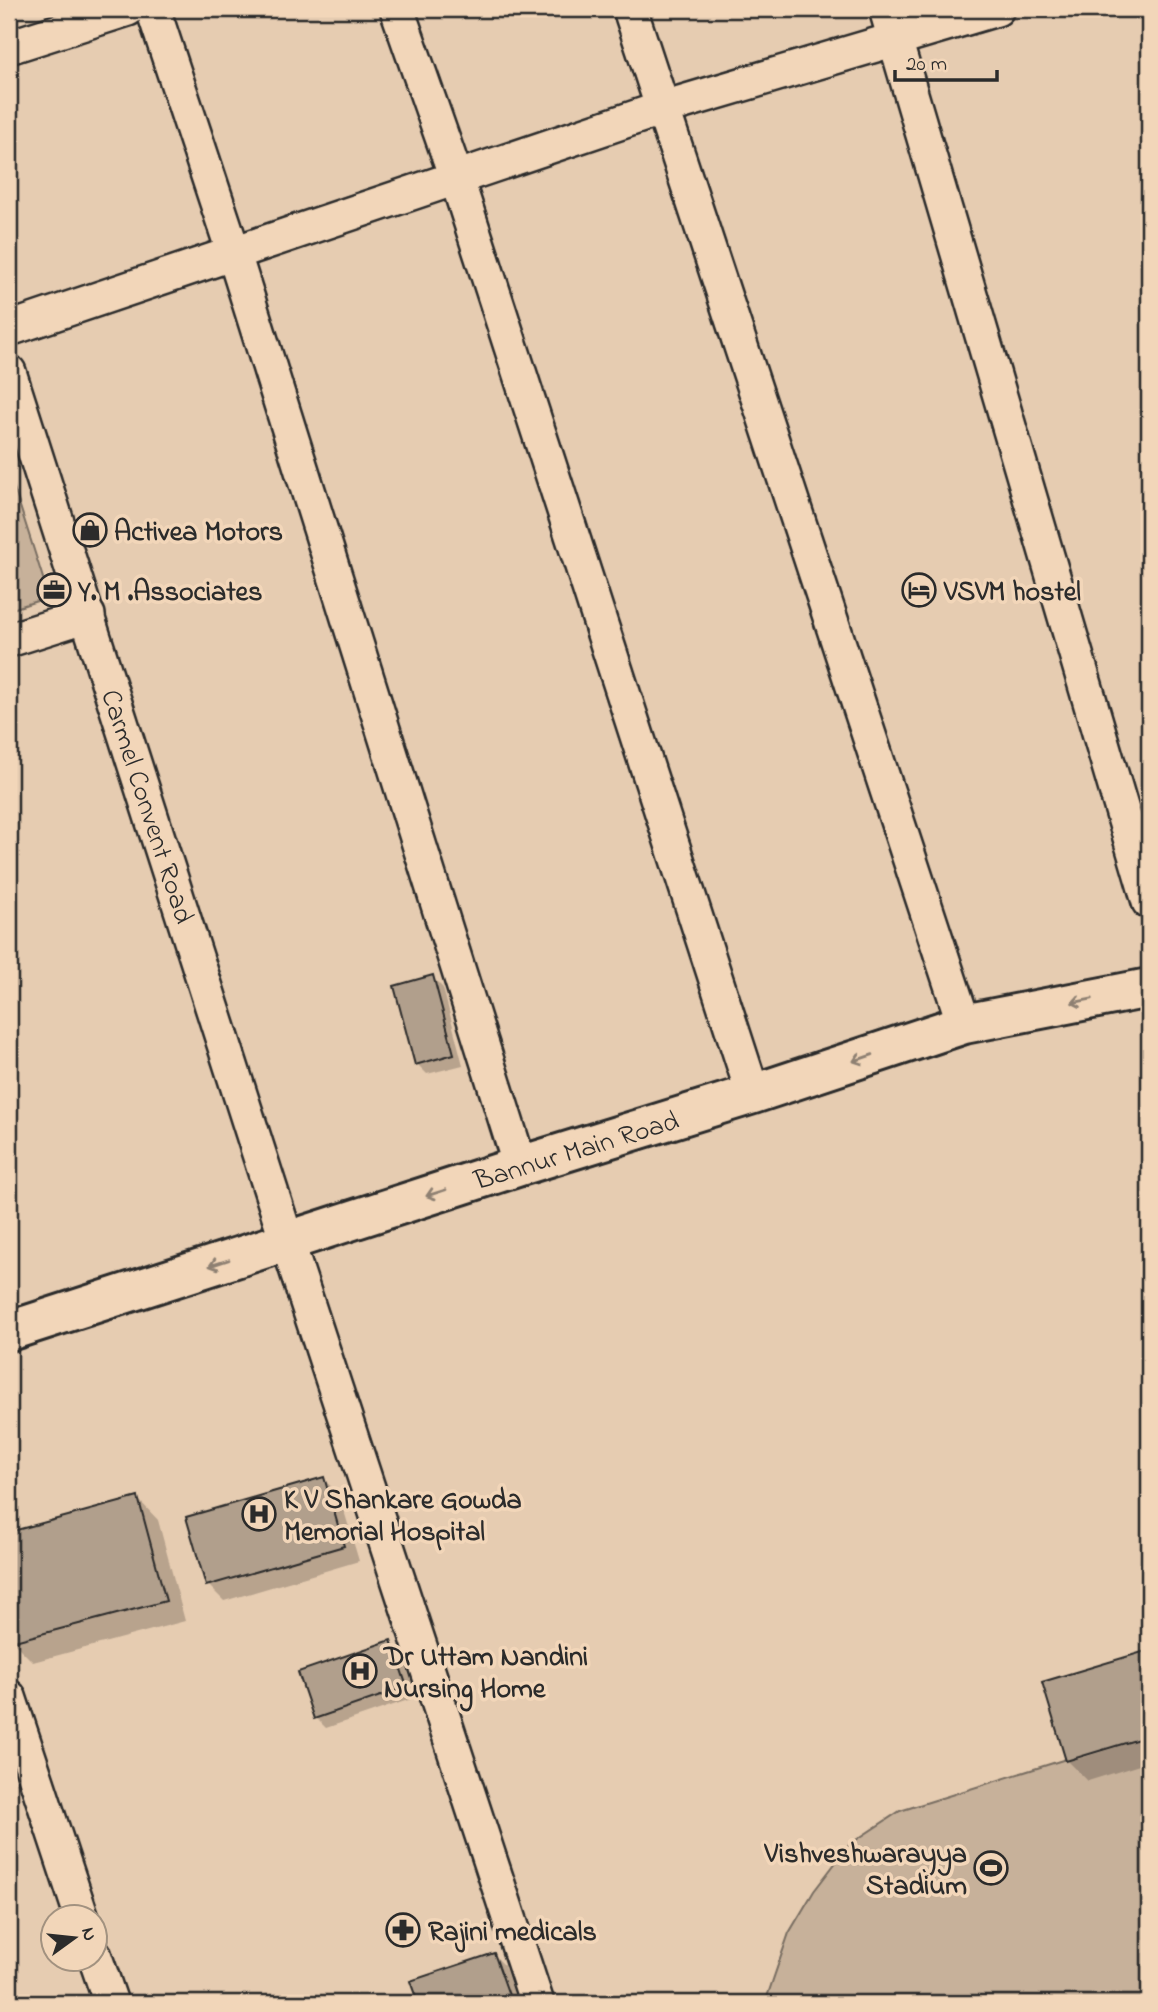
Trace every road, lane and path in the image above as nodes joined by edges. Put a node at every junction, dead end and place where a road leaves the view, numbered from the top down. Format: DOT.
graph roads {
  1 [pos="128,9"];
  2 [pos="153,9"];
  3 [pos="397,9"];
  4 [pos="630,9"];
  5 [pos="886,9"];
  6 [pos="997,9"];
  7 [pos="896,41"];
  8 [pos="9,47"];
  9 [pos="663,108"];
  10 [pos="456,177"];
  11 [pos="233,251"];
  12 [pos="9,328"];
  13 [pos="9,372"];
  14 [pos="88,615"];
  15 [pos="9,640"];
  16 [pos="1149,902"];
  17 [pos="1149,988"];
  18 [pos="964,1024"];
  19 [pos="754,1094"];
  20 [pos="520,1166"];
  21 [pos="287,1241"];
  22 [pos="9,1331"];
  23 [pos="9,1697"];
  24 [pos="78,1904"];
  25 [pos="101,1974"];
  26 [pos="111,2003"];
  27 [pos="537,2003"];
  1 -- 8 [label="street"];
  2 -- 11 [label="street"];
  3 -- 10 [label="street"];
  4 -- 9 [label="street"];
  5 -- 7 [label="street"];
  6 -- 7 [label="street"];
  7 -- 9 [label="street"];
  7 -- 16 [label="street"];
  9 -- 10 [label="street"];
  9 -- 18 [label="street"];
  10 -- 11 [label="street"];
  10 -- 19 [label="street"];
  11 -- 12 [label="street"];
  11 -- 20 [label="street"];
  13 -- 14 [label="street, Carmel Convent Road"];
  14 -- 15 [label="street"];
  14 -- 21 [label="street, Carmel Convent Road"];
  17 -- 18 [label="main road, Bannur Main Road, one-way"];
  18 -- 19 [label="main road, Bannur Main Road, one-way"];
  19 -- 20 [label="main road, Bannur Main Road"];
  20 -- 21 [label="main road, Bannur Main Road, one-way"];
  21 -- 22 [label="main road, Bannur Main Road, one-way"];
  21 -- 27 [label="street, Carmel Convent Road"];
  23 -- 24 [label="street"];
  25 -- 26 [label="street"];
}
